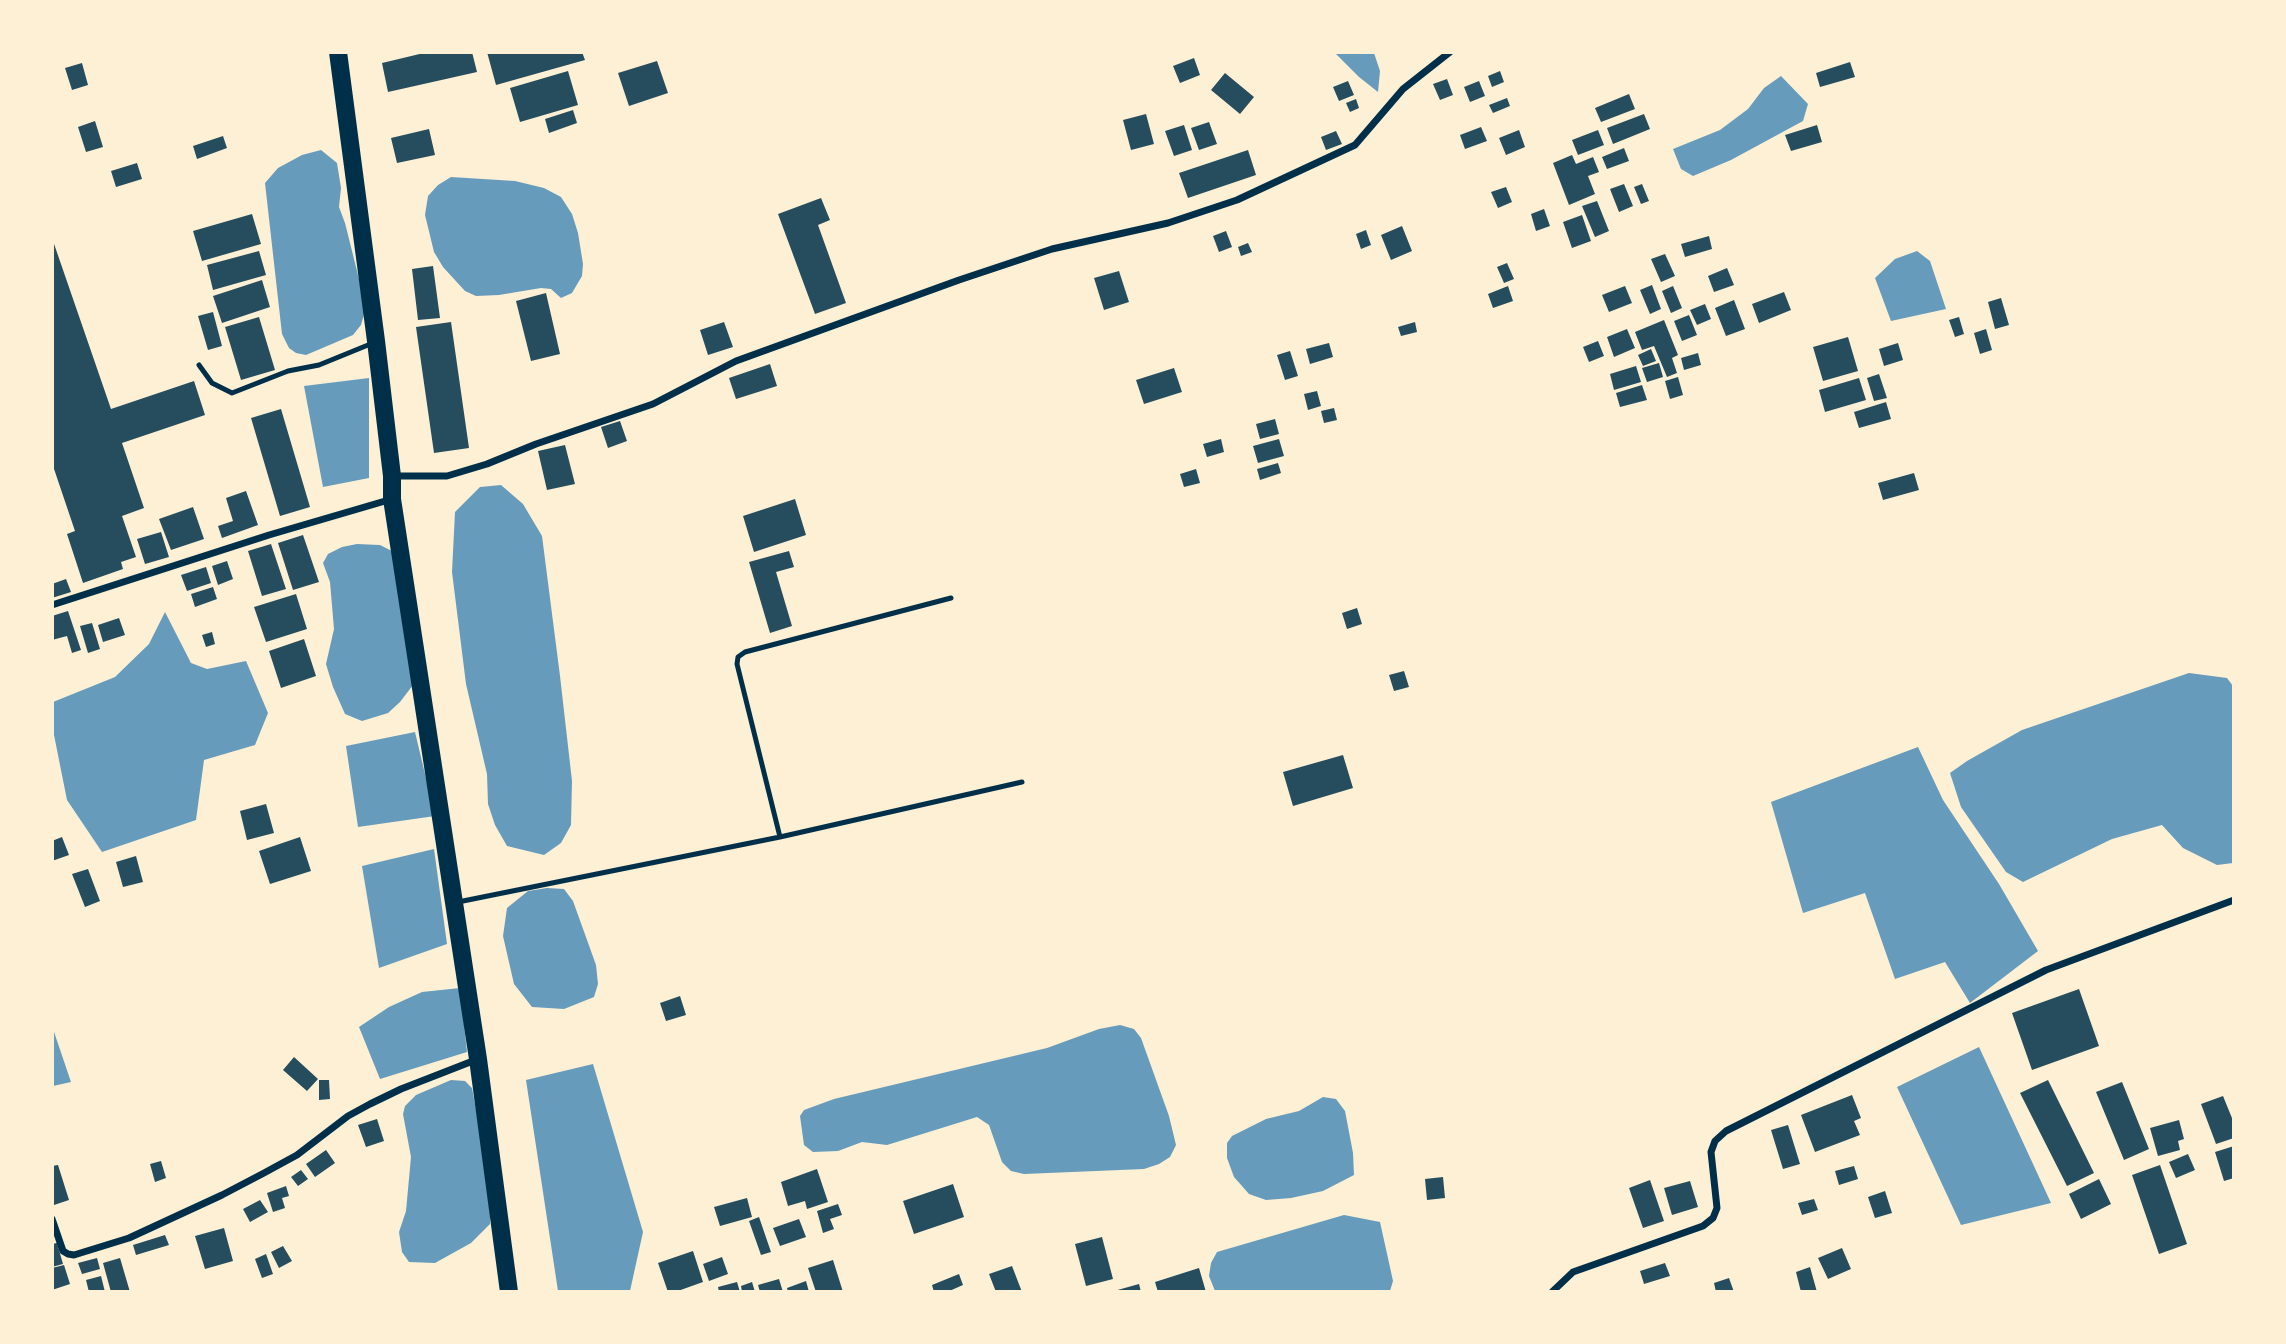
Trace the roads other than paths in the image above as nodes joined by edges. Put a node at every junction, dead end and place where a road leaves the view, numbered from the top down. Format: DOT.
graph roads {
  1 [pos="338,52"];
  2 [pos="1450,52"];
  3 [pos="376,341"];
  4 [pos="199,365"];
  5 [pos="392,476"];
  6 [pos="392,499"];
  7 [pos="951,598"];
  8 [pos="52,605"];
  9 [pos="1022,782"];
  10 [pos="780,837"];
  11 [pos="2234,900"];
  12 [pos="454,902"];
  13 [pos="478,1059"];
  14 [pos="52,1219"];
  15 [pos="509,1292"];
  16 [pos="1552,1292"];
  1 -- 3 [label="main road"];
  2 -- 5 [label="street"];
  3 -- 4 [label="lane"];
  3 -- 5 [label="main road"];
  5 -- 6 [label="main road"];
  6 -- 8 [label="street"];
  6 -- 12 [label="main road"];
  7 -- 10 [label="lane"];
  9 -- 10 [label="lane"];
  10 -- 12 [label="lane"];
  11 -- 16 [label="street"];
  12 -- 13 [label="main road"];
  13 -- 14 [label="street"];
  13 -- 15 [label="main road"];
}
